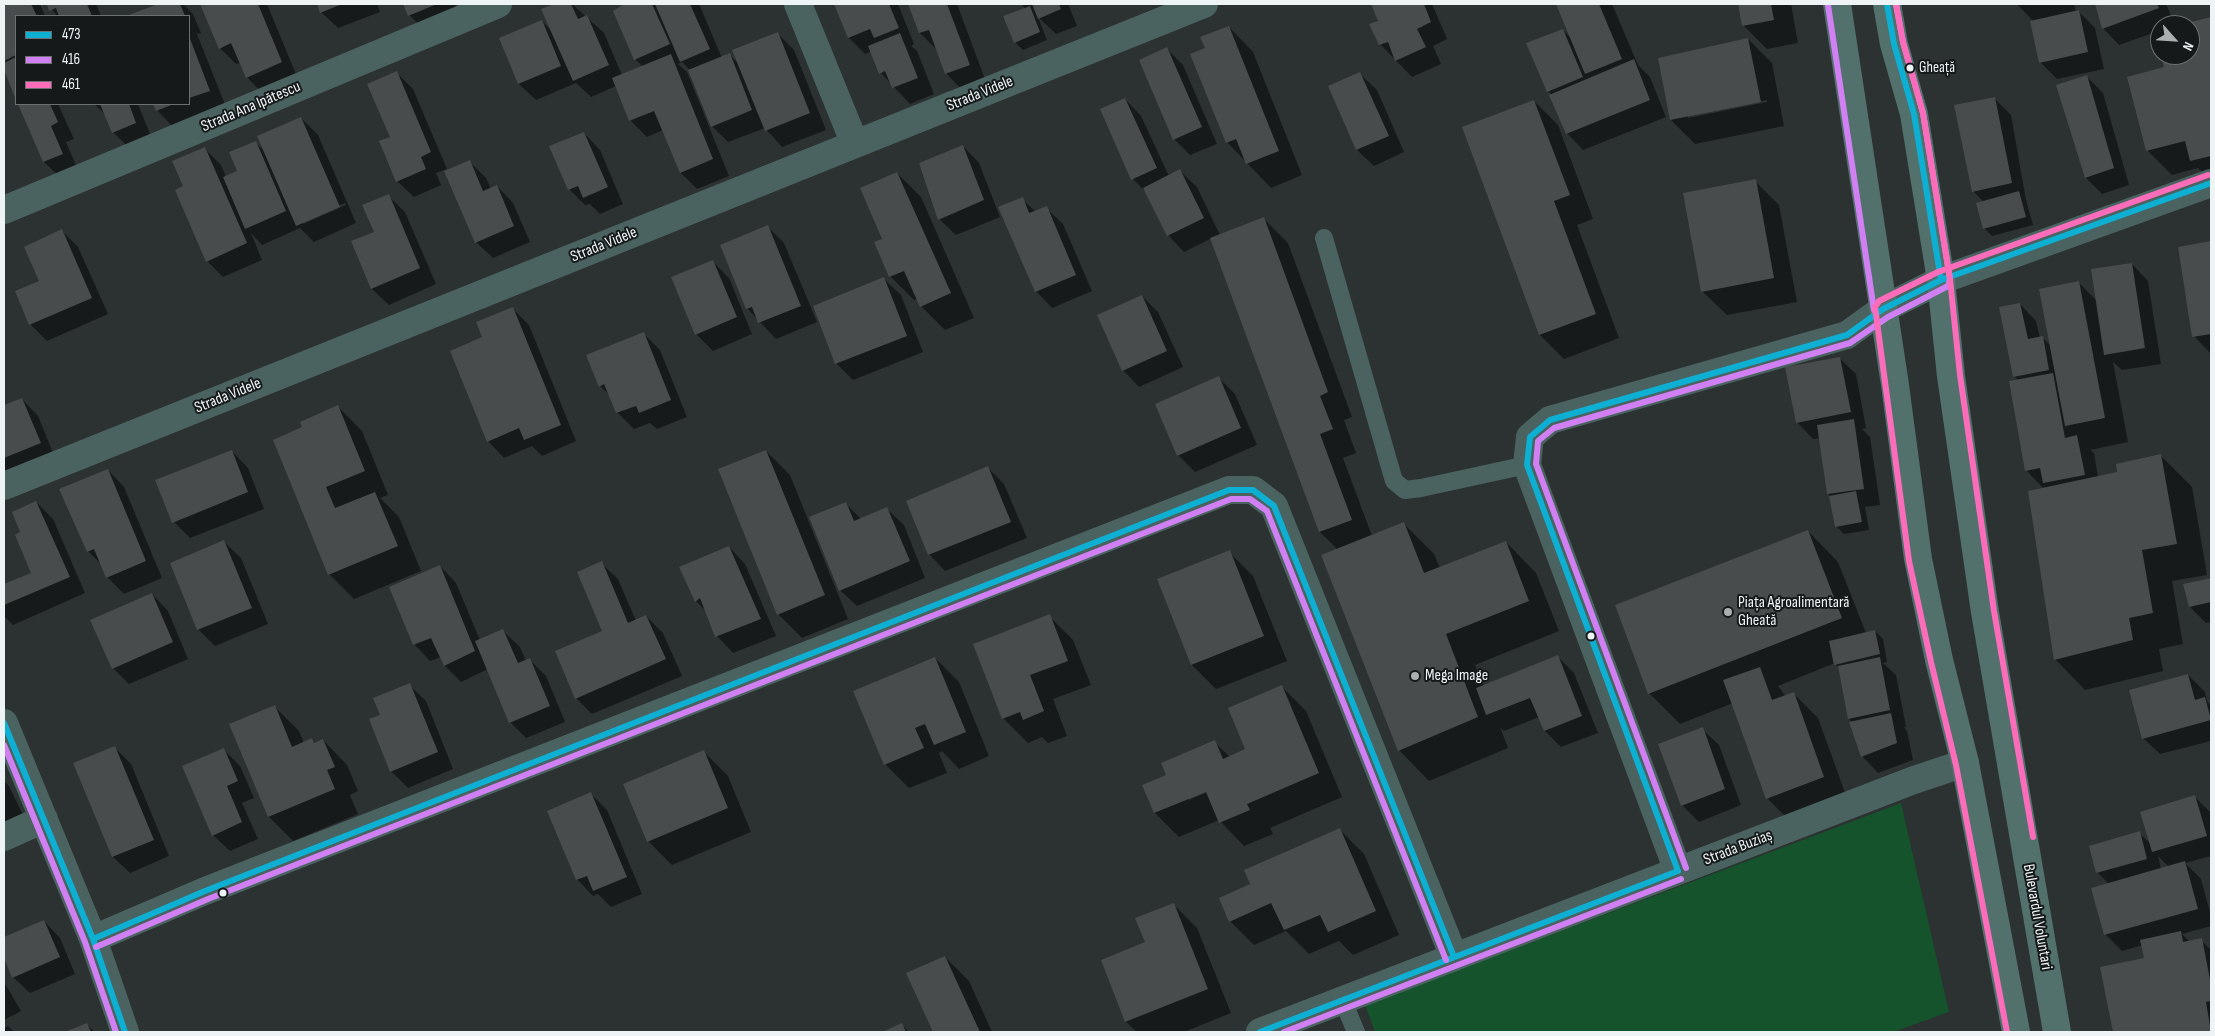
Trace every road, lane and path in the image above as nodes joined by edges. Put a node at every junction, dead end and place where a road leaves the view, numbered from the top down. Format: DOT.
graph roads {
  1 [pos="498,4"];
  2 [pos="798,4"];
  3 [pos="1204,4"];
  4 [pos="1837,4"];
  5 [pos="1887,4"];
  6 [pos="856,144"];
  7 [pos="2211,183"];
  8 [pos="4,210"];
  9 [pos="1324,238"];
  10 [pos="1941,280"];
  11 [pos="1883,309"];
  12 [pos="1527,465"];
  13 [pos="4,486"];
  14 [pos="4,723"];
  15 [pos="1965,763"];
  16 [pos="44,819"];
  17 [pos="4,838"];
  18 [pos="1678,871"];
  19 [pos="94,939"];
  20 [pos="1454,957"];
  21 [pos="1343,1001"];
  22 [pos="125,1032"];
  23 [pos="1260,1032"];
  24 [pos="1356,1032"];
  25 [pos="2016,1032"];
  26 [pos="2057,1032"];
  1 -- 8 [label="street, Strada Ana Ipătescu"];
  2 -- 6 [label="street"];
  3 -- 6 [label="street, Strada Videle"];
  4 -- 11 [label="highway"];
  5 -- 10 [label="highway, Bulevardul Voluntari"];
  6 -- 13 [label="street, Strada Videle"];
  7 -- 10 [label="street"];
  9 -- 12 [label="lane"];
  10 -- 11 [label="street"];
  10 -- 26 [label="highway, Bulevardul Voluntari"];
  11 -- 12 [label="street"];
  11 -- 15 [label="highway"];
  12 -- 18 [label="street"];
  14 -- 16 [label="street"];
  15 -- 18 [label="street, Strada Buziaș"];
  15 -- 25 [label="highway"];
  16 -- 17 [label="street"];
  16 -- 19 [label="street"];
  18 -- 20 [label="street, Strada Buziaș"];
  19 -- 20 [label="street"];
  19 -- 22 [label="street"];
  20 -- 21 [label="street, Strada Buziaș"];
  21 -- 23 [label="street, Strada Buziaș"];
  21 -- 24 [label="lane"];
}
